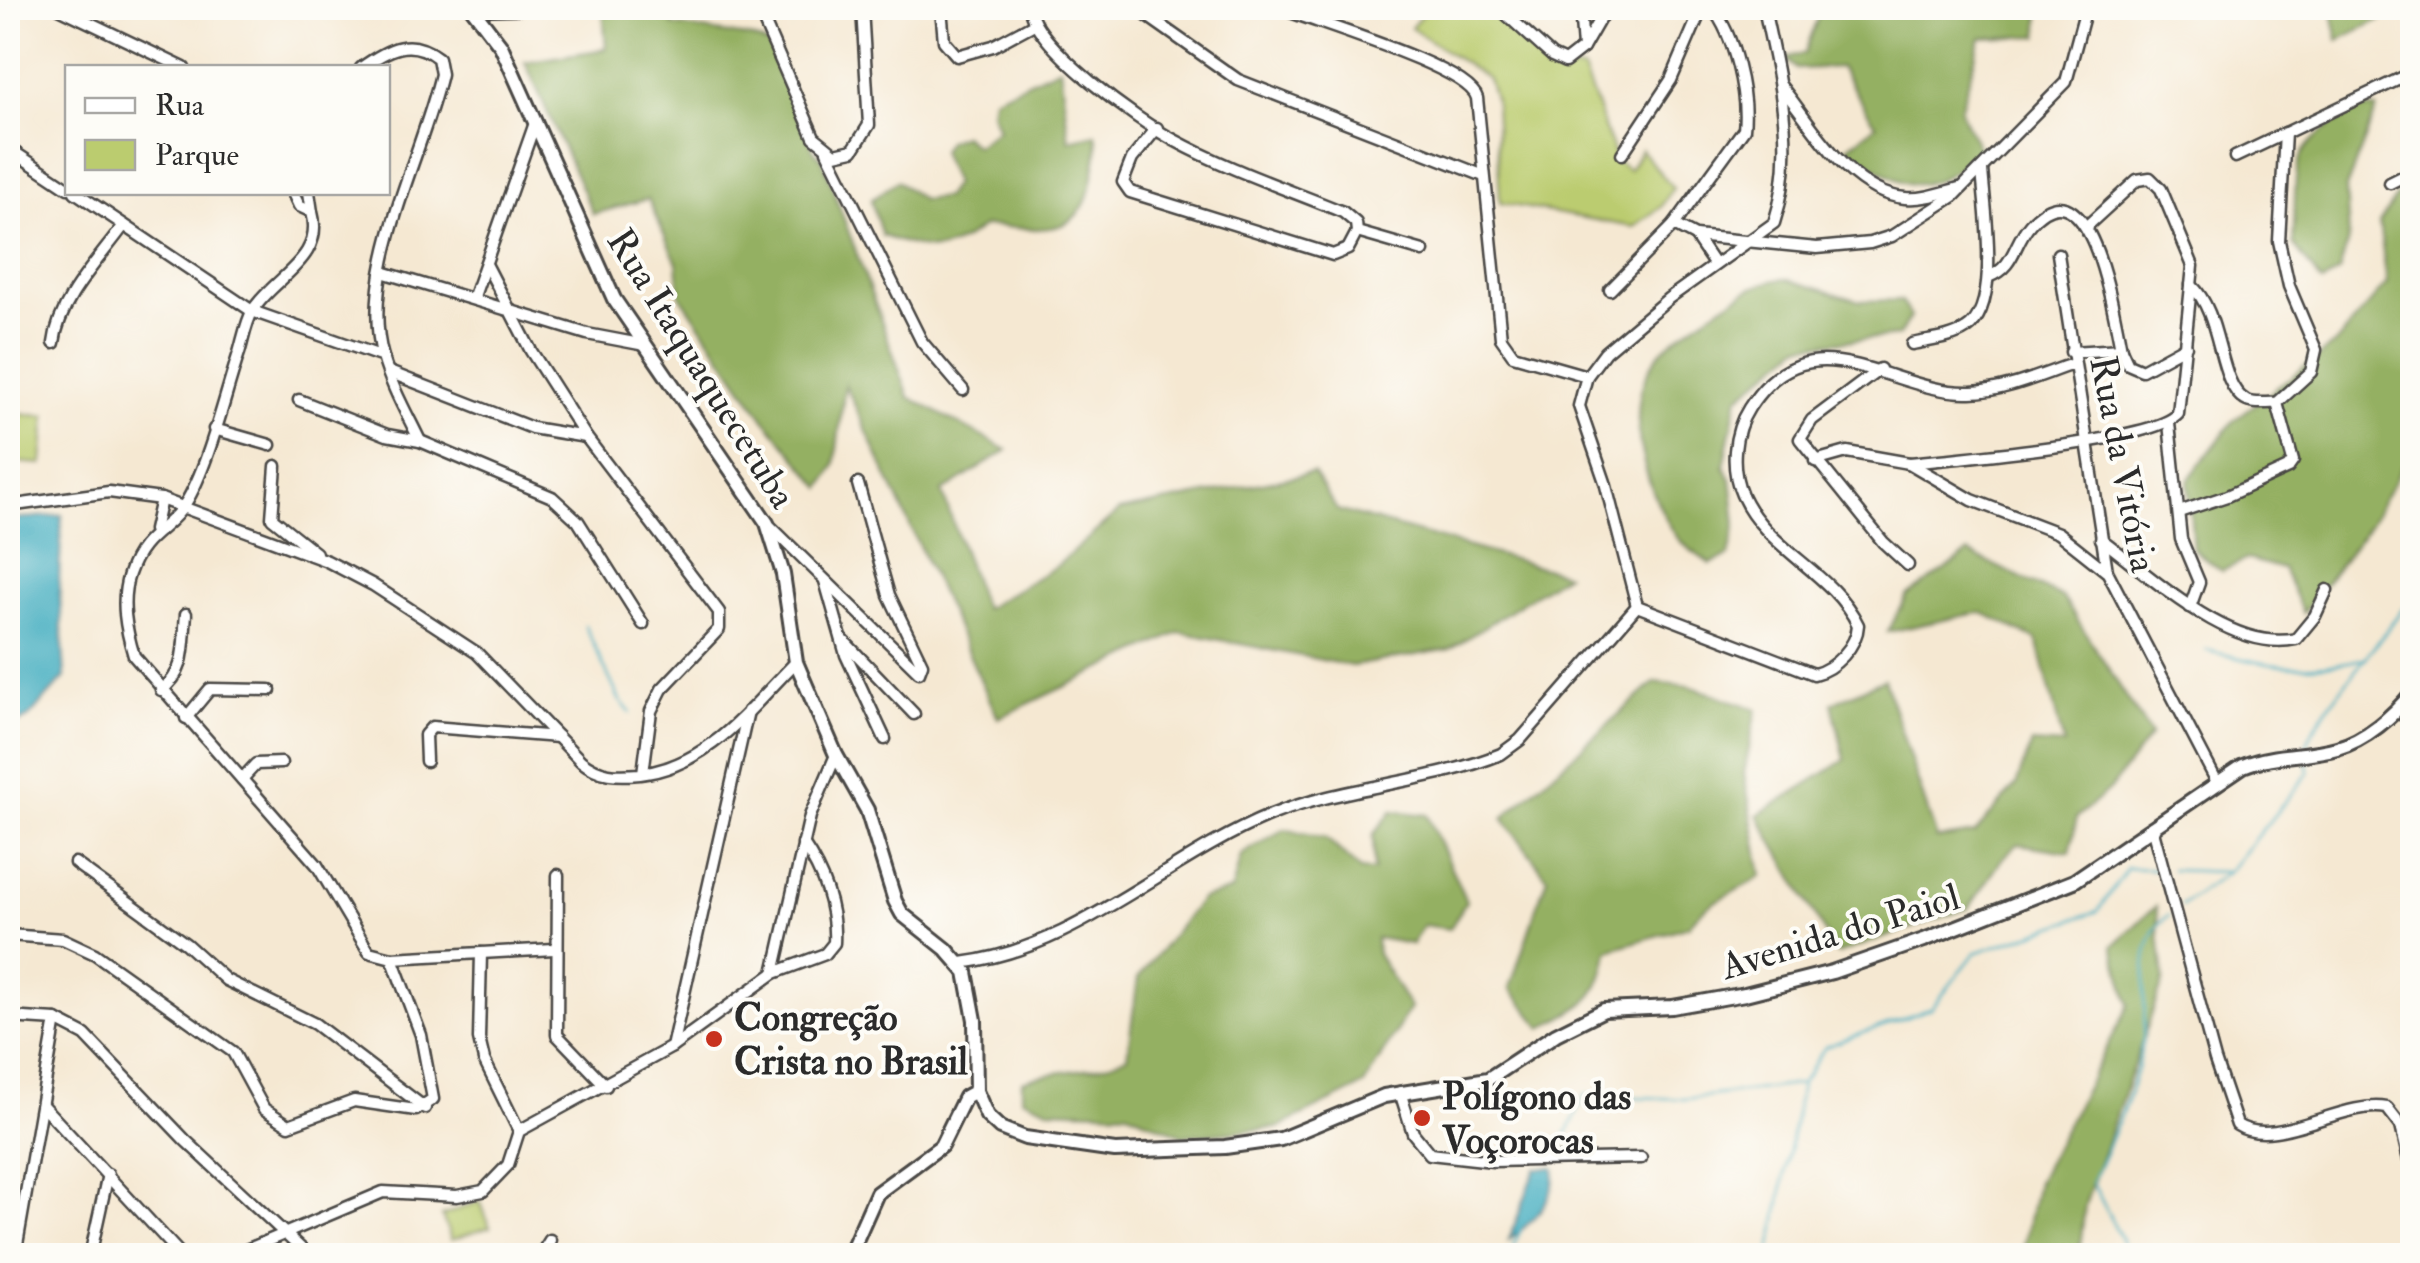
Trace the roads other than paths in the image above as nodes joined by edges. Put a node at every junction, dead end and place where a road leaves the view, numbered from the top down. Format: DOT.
graph roads {
  1 [pos="58,8"];
  2 [pos="540,8"];
  3 [pos="758,8"];
  4 [pos="862,8"];
  5 [pos="941,8"];
  6 [pos="1030,8"];
  7 [pos="1136,8"];
  8 [pos="1280,8"];
  9 [pos="1499,8"];
  10 [pos="1580,8"];
  11 [pos="1606,8"];
  12 [pos="1702,8"];
  13 [pos="1712,8"];
  14 [pos="1764,8"];
  15 [pos="2086,8"];
  16 [pos="474,9"];
  17 [pos="1034,24"];
  18 [pos="1583,48"];
  19 [pos="178,65"];
  20 [pos="366,65"];
  21 [pos="2412,72"];
  22 [pos="1780,84"];
  23 [pos="535,123"];
  24 [pos="1157,128"];
  25 [pos="2285,133"];
  26 [pos="8,148"];
  27 [pos="827,151"];
  28 [pos="1622,154"];
  29 [pos="2235,157"];
  30 [pos="1982,169"];
  31 [pos="2412,172"];
  32 [pos="1484,176"];
  33 [pos="2390,184"];
  34 [pos="65,186"];
  35 [pos="1962,187"];
  36 [pos="79,195"];
  37 [pos="294,195"];
  38 [pos="309,195"];
  39 [pos="312,212"];
  40 [pos="1674,224"];
  41 [pos="124,225"];
  42 [pos="2088,225"];
  43 [pos="1357,232"];
  44 [pos="1695,236"];
  45 [pos="1753,238"];
  46 [pos="1422,250"];
  47 [pos="2058,254"];
  48 [pos="486,264"];
  49 [pos="1714,264"];
  50 [pos="382,272"];
  51 [pos="1988,276"];
  52 [pos="2192,285"];
  53 [pos="1610,290"];
  54 [pos="473,299"];
  55 [pos="511,310"];
  56 [pos="252,311"];
  57 [pos="54,343"];
  58 [pos="1912,344"];
  59 [pos="644,346"];
  60 [pos="2186,346"];
  61 [pos="2122,349"];
  62 [pos="382,357"];
  63 [pos="2072,358"];
  64 [pos="1880,370"];
  65 [pos="388,372"];
  66 [pos="1587,376"];
  67 [pos="963,390"];
  68 [pos="299,400"];
  69 [pos="2277,402"];
  70 [pos="2170,422"];
  71 [pos="214,429"];
  72 [pos="586,437"];
  73 [pos="2085,440"];
  74 [pos="420,441"];
  75 [pos="270,445"];
  76 [pos="1816,461"];
  77 [pos="1909,463"];
  78 [pos="276,466"];
  79 [pos="858,484"];
  80 [pos="161,499"];
  81 [pos="8,506"];
  82 [pos="185,506"];
  83 [pos="2179,512"];
  84 [pos="767,523"];
  85 [pos="154,532"];
  86 [pos="2100,538"];
  87 [pos="804,557"];
  88 [pos="326,561"];
  89 [pos="1908,565"];
  90 [pos="2107,572"];
  91 [pos="783,574"];
  92 [pos="825,580"];
  93 [pos="2327,590"];
  94 [pos="1636,606"];
  95 [pos="2190,607"];
  96 [pos="186,614"];
  97 [pos="643,624"];
  98 [pos="841,639"];
  99 [pos="796,662"];
  100 [pos="161,690"];
  101 [pos="270,690"];
  102 [pos="2412,693"];
  103 [pos="748,710"];
  104 [pos="914,714"];
  105 [pos="186,718"];
  106 [pos="558,737"];
  107 [pos="884,739"];
  108 [pos="836,754"];
  109 [pos="426,761"];
  110 [pos="281,763"];
  111 [pos="643,774"];
  112 [pos="242,779"];
  113 [pos="2217,782"];
  114 [pos="2152,827"];
  115 [pos="804,844"];
  116 [pos="75,863"];
  117 [pos="558,875"];
  118 [pos="8,935"];
  119 [pos="554,950"];
  120 [pos="480,953"];
  121 [pos="392,958"];
  122 [pos="961,962"];
  123 [pos="774,973"];
  124 [pos="8,1017"];
  125 [pos="56,1020"];
  126 [pos="672,1047"];
  127 [pos="606,1086"];
  128 [pos="976,1091"];
  129 [pos="1400,1092"];
  130 [pos="42,1105"];
  131 [pos="425,1108"];
  132 [pos="519,1132"];
  133 [pos="1640,1158"];
  134 [pos="2412,1173"];
  135 [pos="108,1174"];
  136 [pos="284,1236"];
  137 [pos="550,1240"];
  138 [pos="15,1256"];
  139 [pos="90,1256"];
  140 [pos="182,1256"];
  141 [pos="232,1256"];
  142 [pos="309,1256"];
  143 [pos="540,1256"];
  144 [pos="850,1256"];
  1 -- 19 [label="street"];
  2 -- 16 [label="street"];
  3 -- 27 [label="street"];
  4 -- 27 [label="street"];
  5 -- 17 [label="street"];
  6 -- 17 [label="street"];
  7 -- 32 [label="street"];
  8 -- 32 [label="street"];
  9 -- 18 [label="street"];
  10 -- 18 [label="street"];
  11 -- 18 [label="street"];
  12 -- 28 [label="street"];
  13 -- 40 [label="street"];
  14 -- 22 [label="street"];
  15 -- 30 [label="street"];
  16 -- 23 [label="street, Rua Itaquaquecetuba"];
  17 -- 24 [label="street"];
  20 -- 50 [label="street"];
  21 -- 25 [label="street"];
  22 -- 35 [label="street"];
  22 -- 45 [label="street"];
  23 -- 48 [label="street"];
  23 -- 59 [label="street, Rua Itaquaquecetuba"];
  24 -- 43 [label="street"];
  24 -- 43 [label="street"];
  25 -- 29 [label="street"];
  25 -- 69 [label="street"];
  26 -- 34 [label="street"];
  27 -- 67 [label="street"];
  30 -- 35 [label="street"];
  30 -- 51 [label="street"];
  31 -- 33 [label="street"];
  32 -- 66 [label="street"];
  35 -- 45 [label="street"];
  36 -- 41 [label="street"];
  37 -- 39 [label="street"];
  38 -- 39 [label="street"];
  39 -- 56 [label="street"];
  40 -- 44 [label="street"];
  40 -- 53 [label="street"];
  41 -- 56 [label="street"];
  41 -- 57 [label="street"];
  42 -- 51 [label="street"];
  42 -- 52 [label="street"];
  42 -- 61 [label="street"];
  43 -- 46 [label="street"];
  44 -- 45 [label="street"];
  44 -- 49 [label="street"];
  45 -- 49 [label="street"];
  47 -- 63 [label="street, Rua da Vitória"];
  48 -- 54 [label="street"];
  48 -- 55 [label="street"];
  49 -- 66 [label="street"];
  50 -- 54 [label="street"];
  50 -- 62 [label="street"];
  51 -- 58 [label="street"];
  52 -- 60 [label="street"];
  52 -- 69 [label="street"];
  54 -- 55 [label="street"];
  55 -- 59 [label="street"];
  55 -- 72 [label="street"];
  56 -- 62 [label="street"];
  56 -- 71 [label="street"];
  59 -- 84 [label="street, Rua Itaquaquecetuba"];
  60 -- 61 [label="street"];
  60 -- 70 [label="street"];
  61 -- 63 [label="street"];
  62 -- 65 [label="street"];
  63 -- 64 [label="street"];
  63 -- 73 [label="street, Rua da Vitória"];
  64 -- 76 [label="street"];
  64 -- 94 [label="street"];
  65 -- 72 [label="street"];
  65 -- 74 [label="street"];
  66 -- 94 [label="street"];
  68 -- 74 [label="street"];
  69 -- 83 [label="street"];
  70 -- 73 [label="street"];
  70 -- 83 [label="street"];
  71 -- 75 [label="street"];
  71 -- 82 [label="street"];
  72 -- 111 [label="street"];
  73 -- 77 [label="street"];
  73 -- 86 [label="street, Rua da Vitória"];
  74 -- 97 [label="street"];
  76 -- 77 [label="street"];
  76 -- 89 [label="street"];
  77 -- 90 [label="street"];
  78 -- 88 [label="street"];
  79 -- 92 [label="street"];
  80 -- 81 [label="street"];
  80 -- 82 [label="street"];
  80 -- 85 [label="street"];
  82 -- 85 [label="street"];
  82 -- 88 [label="street"];
  83 -- 95 [label="street"];
  84 -- 87 [label="street"];
  84 -- 91 [label="street, Rua Itaquaquecetuba"];
  85 -- 100 [label="street"];
  86 -- 90 [label="street, Rua da Vitória"];
  86 -- 95 [label="street"];
  87 -- 91 [label="street"];
  87 -- 92 [label="street"];
  88 -- 106 [label="street"];
  90 -- 113 [label="street, Rua da Vitória"];
  91 -- 99 [label="street, Rua Itaquaquecetuba"];
  92 -- 98 [label="street"];
  93 -- 95 [label="street"];
  94 -- 122 [label="street"];
  96 -- 100 [label="street"];
  98 -- 104 [label="street"];
  98 -- 107 [label="street"];
  99 -- 103 [label="street"];
  99 -- 108 [label="street, Rua Itaquaquecetuba"];
  100 -- 105 [label="street"];
  101 -- 105 [label="street"];
  102 -- 113 [label="street, Avenida do Paiol"];
  103 -- 111 [label="street"];
  103 -- 126 [label="street"];
  105 -- 112 [label="street"];
  106 -- 109 [label="street"];
  106 -- 111 [label="street"];
  108 -- 115 [label="street"];
  108 -- 122 [label="street, Rua Itaquaquecetuba"];
  110 -- 112 [label="street"];
  112 -- 121 [label="street"];
  113 -- 114 [label="street, Avenida do Paiol"];
  114 -- 129 [label="street, Avenida do Paiol"];
  114 -- 134 [label="street"];
  115 -- 123 [label="street"];
  115 -- 123 [label="street"];
  116 -- 131 [label="street"];
  117 -- 119 [label="street"];
  118 -- 131 [label="street"];
  119 -- 120 [label="street"];
  119 -- 127 [label="street"];
  120 -- 121 [label="street"];
  120 -- 132 [label="street"];
  121 -- 131 [label="street"];
  122 -- 128 [label="street"];
  123 -- 126 [label="street"];
  124 -- 125 [label="street"];
  125 -- 130 [label="street"];
  125 -- 136 [label="street"];
  126 -- 127 [label="street"];
  127 -- 132 [label="street"];
  128 -- 129 [label="street, Avenida do Paiol"];
  128 -- 144 [label="street"];
  129 -- 133 [label="street"];
  130 -- 135 [label="street"];
  130 -- 138 [label="street"];
  132 -- 136 [label="street"];
  135 -- 139 [label="street"];
  135 -- 140 [label="street"];
  136 -- 141 [label="street"];
  136 -- 142 [label="street"];
  137 -- 143 [label="street"];
}
